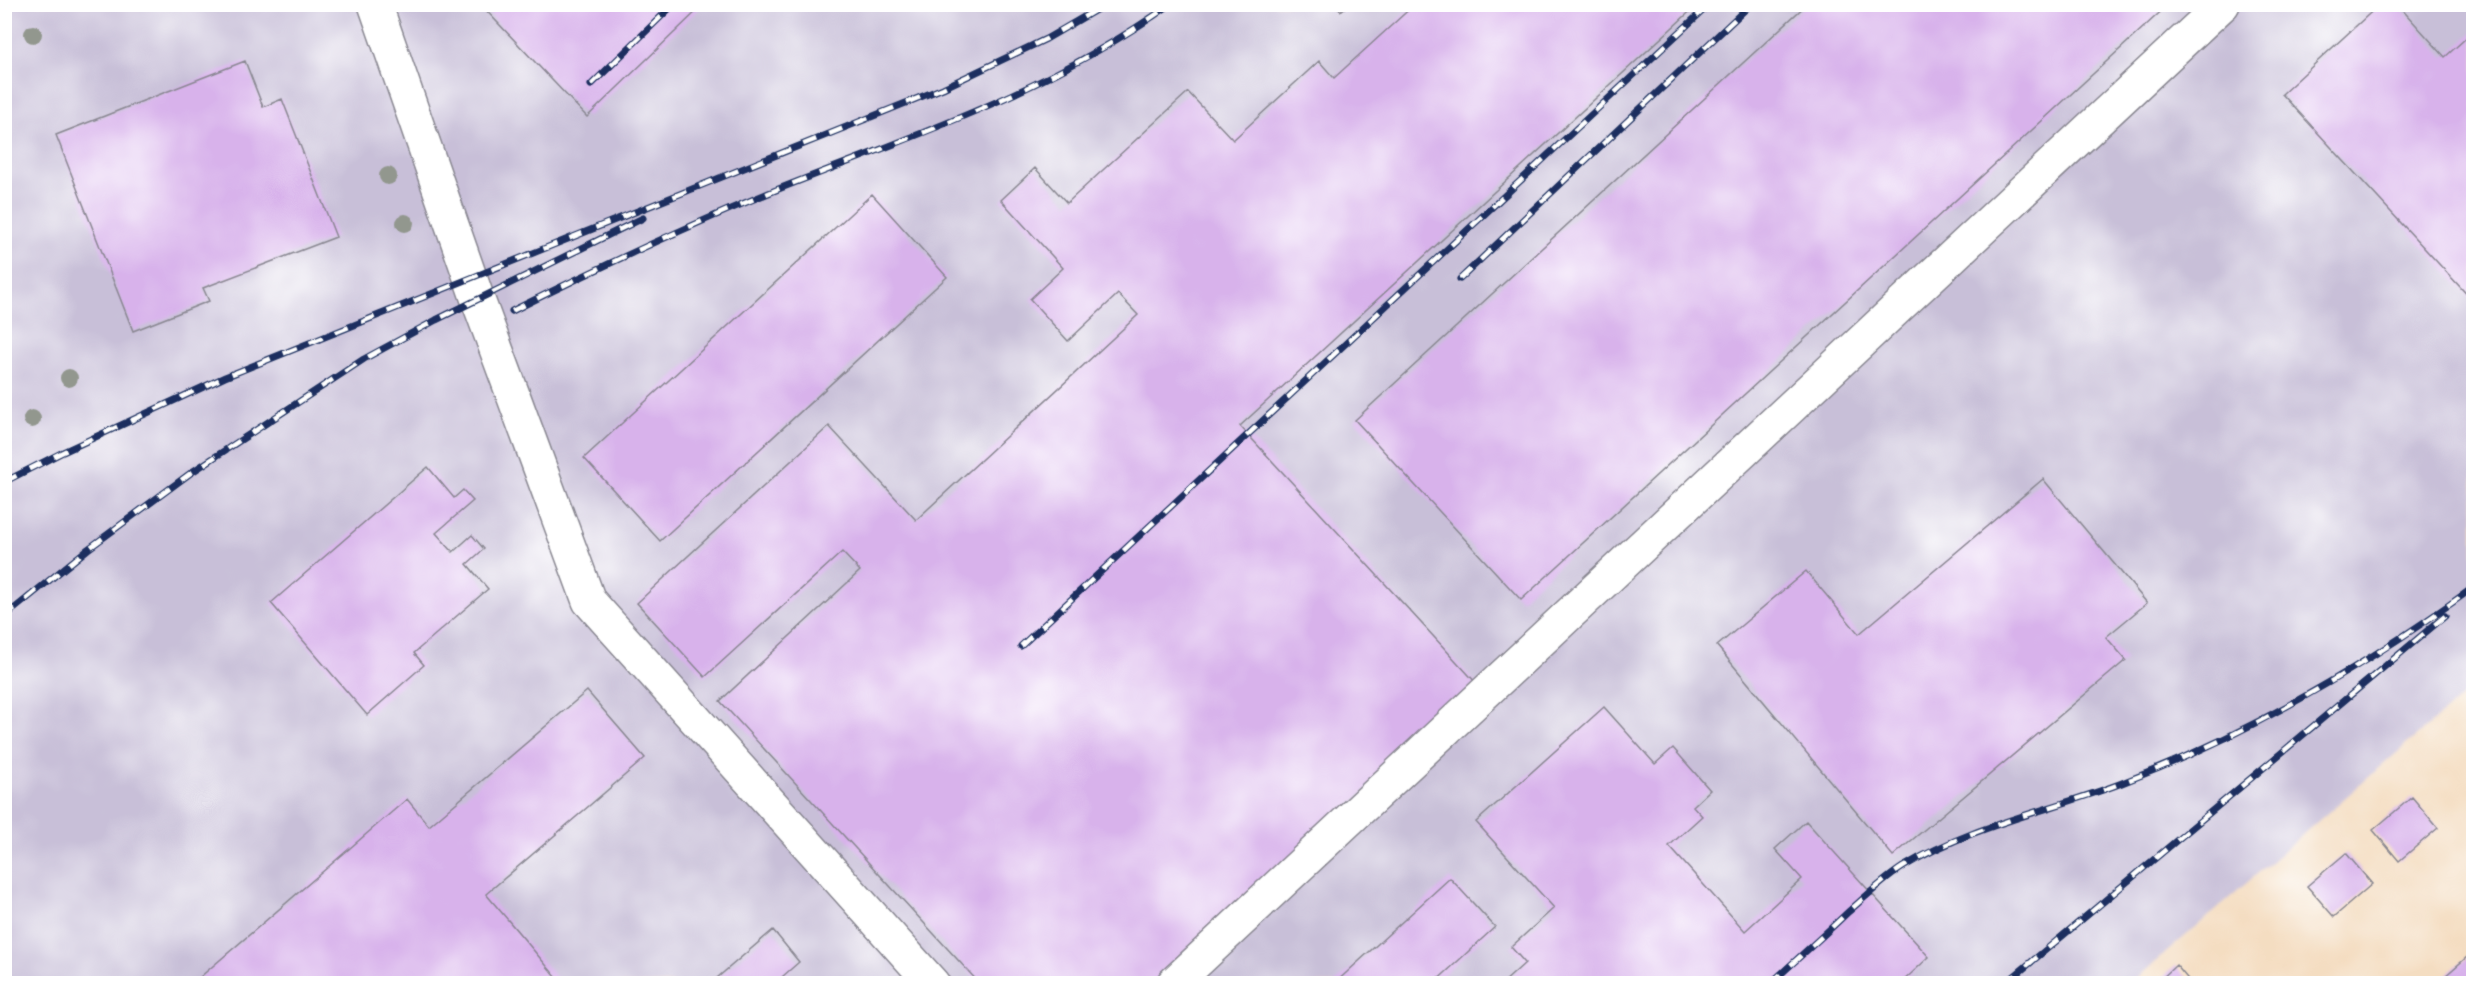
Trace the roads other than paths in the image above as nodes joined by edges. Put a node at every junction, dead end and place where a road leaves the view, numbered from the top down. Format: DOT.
graph roads {
  1 [pos="375,4"];
  2 [pos="2223,4"];
  3 [pos="933,984"];
  4 [pos="1173,984"];
  1 -- 3 [label="lane"];
  2 -- 4 [label="lane"];
}
